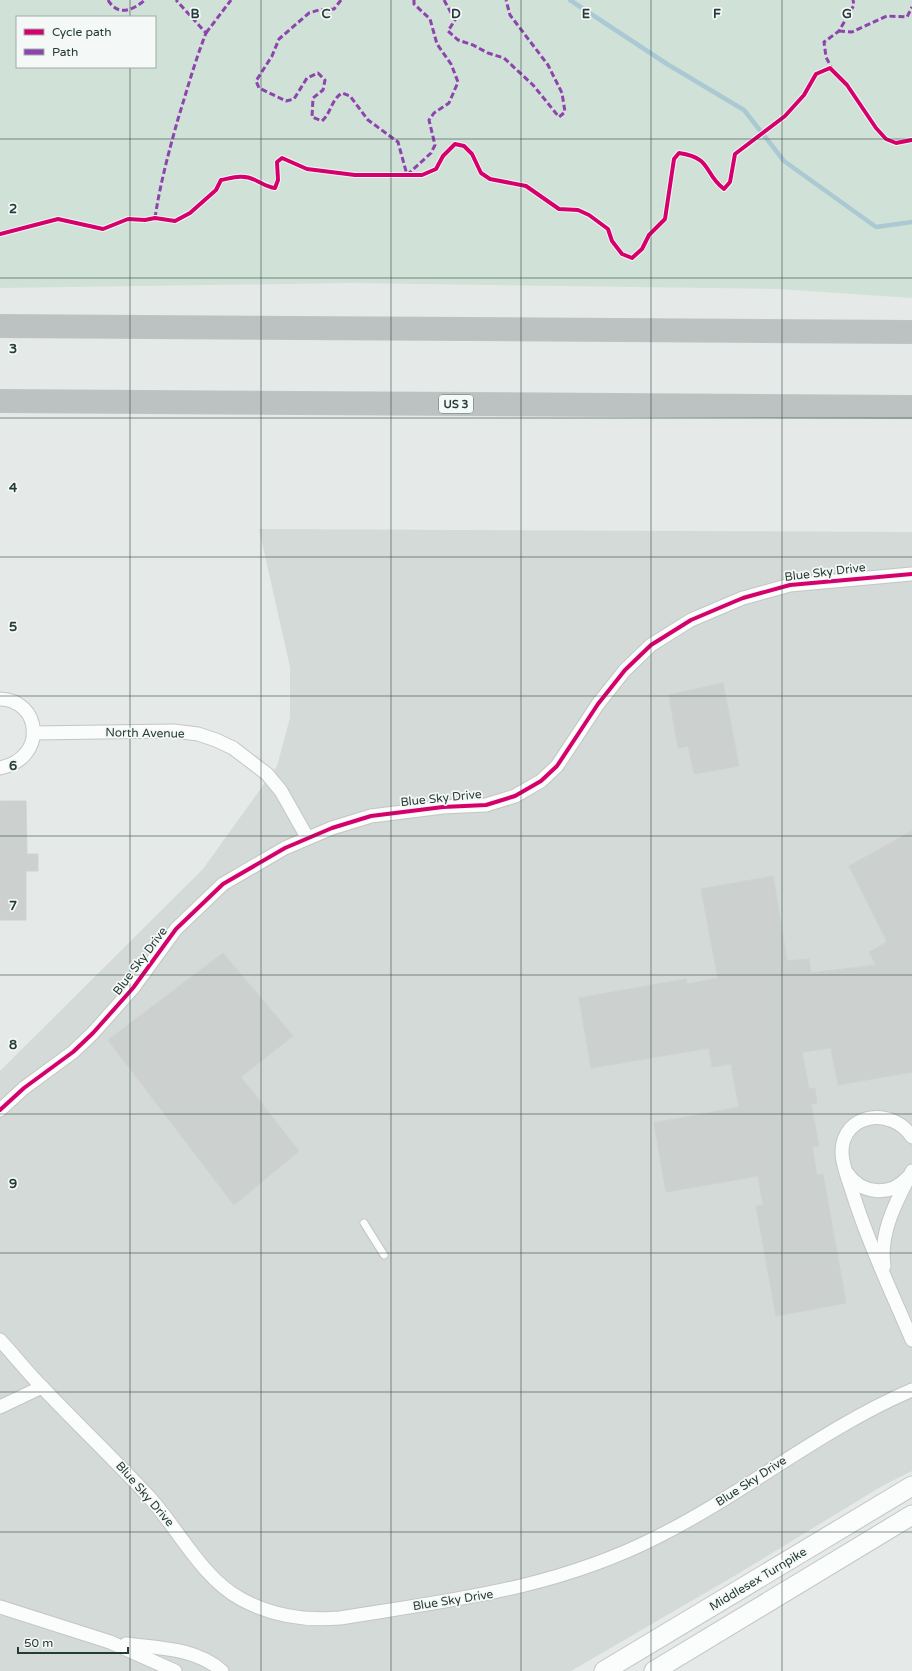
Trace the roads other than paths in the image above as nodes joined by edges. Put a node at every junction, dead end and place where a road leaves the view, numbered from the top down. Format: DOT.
graph roads {
  1 [pos="0,326"];
  2 [pos="912,332"];
  3 [pos="0,401"];
  4 [pos="912,407"];
  5 [pos="912,574"];
  6 [pos="0,699"];
  7 [pos="33,733"];
  8 [pos="0,768"];
  9 [pos="307,837"];
  10 [pos="0,1110"];
  11 [pos="912,1137"];
  12 [pos="843,1161"];
  13 [pos="911,1173"];
  14 [pos="364,1223"];
  15 [pos="384,1255"];
  16 [pos="886,1278"];
  17 [pos="0,1340"];
  18 [pos="912,1340"];
  19 [pos="42,1387"];
  20 [pos="912,1390"];
  21 [pos="0,1407"];
  22 [pos="912,1486"];
  23 [pos="912,1515"];
  24 [pos="0,1607"];
  25 [pos="110,1642"];
  26 [pos="175,1671"];
  27 [pos="222,1671"];
  28 [pos="604,1671"];
  29 [pos="654,1671"];
  1 -- 2 [label="highway"];
  3 -- 4 [label="highway, US 3"];
  5 -- 9 [label="street, Blue Sky Drive"];
  6 -- 7 [label="street"];
  7 -- 8 [label="street"];
  7 -- 9 [label="street, North Avenue"];
  9 -- 10 [label="street, Blue Sky Drive"];
  11 -- 12 [label="street"];
  12 -- 13 [label="street"];
  12 -- 16 [label="street"];
  13 -- 16 [label="street"];
  14 -- 15 [label="lane"];
  16 -- 18 [label="street"];
  17 -- 19 [label="street, Blue Sky Drive"];
  19 -- 20 [label="street, Blue Sky Drive"];
  19 -- 21 [label="street"];
  22 -- 28 [label="main road, Middlesex Turnpike"];
  23 -- 29 [label="main road, Middlesex Turnpike"];
  24 -- 25 [label="street"];
  25 -- 26 [label="street"];
  25 -- 27 [label="street"];
}
